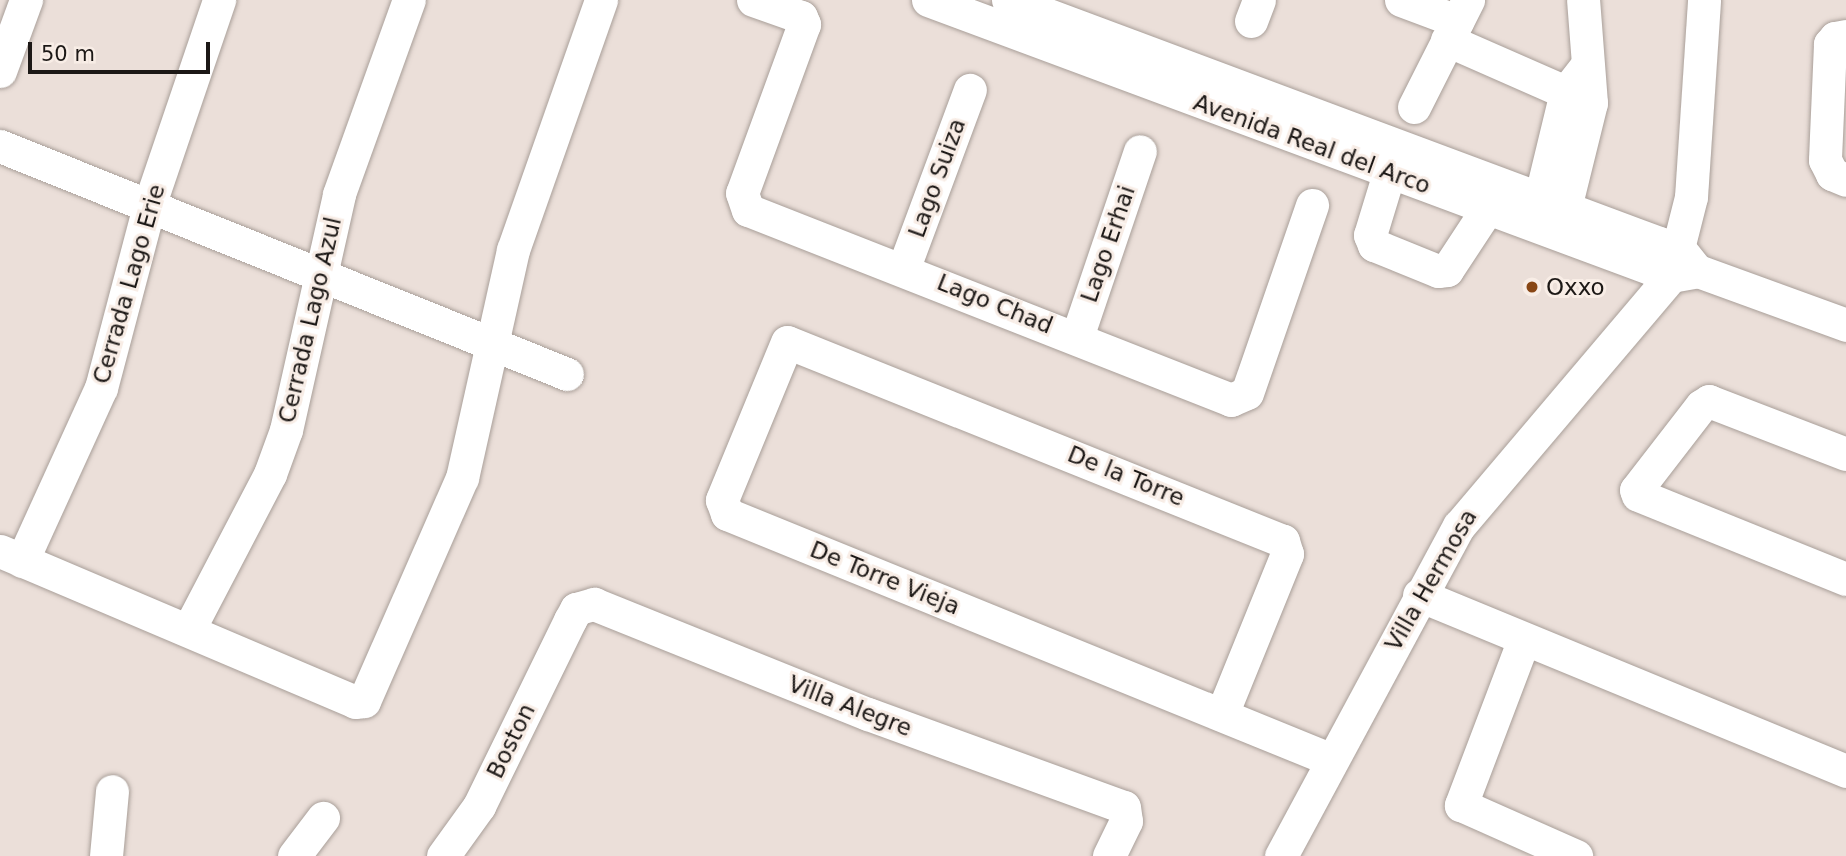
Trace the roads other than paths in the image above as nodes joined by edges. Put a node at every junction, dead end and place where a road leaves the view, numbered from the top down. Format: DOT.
graph roads {
  1 [pos="26,0"];
  2 [pos="219,0"];
  3 [pos="409,0"];
  4 [pos="601,0"];
  5 [pos="752,0"];
  6 [pos="928,0"];
  7 [pos="1008,0"];
  8 [pos="1401,0"];
  9 [pos="1583,0"];
  10 [pos="1684,0"];
  11 [pos="1704,0"];
  12 [pos="1458,20"];
  13 [pos="1846,36"];
  14 [pos="0,71"];
  15 [pos="970,90"];
  16 [pos="1206,91"];
  17 [pos="1579,98"];
  18 [pos="1414,107"];
  19 [pos="0,146"];
  20 [pos="1140,151"];
  21 [pos="1390,173"];
  22 [pos="1846,180"];
  23 [pos="1312,205"];
  24 [pos="149,206"];
  25 [pos="1487,209"];
  26 [pos="1549,216"];
  27 [pos="904,267"];
  28 [pos="1668,268"];
  29 [pos="320,274"];
  30 [pos="1846,325"];
  31 [pos="1077,337"];
  32 [pos="794,341"];
  33 [pos="490,343"];
  34 [pos="567,374"];
  35 [pos="1846,454"];
  36 [pos="11,556"];
  37 [pos="1846,579"];
  38 [pos="1419,595"];
  39 [pos="570,620"];
  40 [pos="189,629"];
  41 [pos="1524,639"];
  42 [pos="1222,715"];
  43 [pos="1332,760"];
  44 [pos="1846,771"];
  45 [pos="112,791"];
  46 [pos="323,818"];
  47 [pos="106,856"];
  48 [pos="294,856"];
  49 [pos="443,856"];
  50 [pos="1109,856"];
  51 [pos="1281,856"];
  52 [pos="1576,856"];
  1 -- 14 [label="street"];
  2 -- 24 [label="street, Cerrada Lago Erie"];
  3 -- 29 [label="street, Cerrada Lago Azul"];
  4 -- 33 [label="street"];
  5 -- 27 [label="street, Lago Chad"];
  6 -- 16 [label="street, Avenida Real del Arco"];
  7 -- 16 [label="street, Avenida Real del Arco"];
  8 -- 12 [label="street"];
  9 -- 17 [label="street"];
  10 -- 28 [label="street, Villa Hermosa"];
  11 -- 28 [label="street"];
  12 -- 17 [label="street"];
  12 -- 18 [label="street"];
  13 -- 22 [label="street"];
  15 -- 27 [label="street, Lago Suiza"];
  16 -- 21 [label="street, Avenida Real del Arco"];
  16 -- 26 [label="street, Avenida Real del Arco"];
  17 -- 26 [label="street"];
  19 -- 24 [label="street"];
  20 -- 31 [label="street, Lago Erhai"];
  21 -- 25 [label="street, Avenida Real del Arco"];
  21 -- 25 [label="street"];
  23 -- 31 [label="street, Lago Chad"];
  24 -- 29 [label="street"];
  24 -- 36 [label="street, Cerrada Lago Erie"];
  25 -- 26 [label="street, Avenida Real del Arco"];
  26 -- 28 [label="street, Avenida Real del Arco"];
  27 -- 31 [label="street, Lago Chad"];
  28 -- 30 [label="street, Avenida Real del Arco"];
  28 -- 38 [label="street, Villa Hermosa"];
  29 -- 33 [label="street"];
  29 -- 40 [label="street, Cerrada Lago Azul"];
  32 -- 42 [label="street, De la Torre"];
  32 -- 42 [label="street, De Torre Vieja"];
  33 -- 34 [label="street"];
  33 -- 40 [label="street"];
  35 -- 37 [label="street"];
  36 -- 40 [label="street"];
  38 -- 41 [label="street"];
  38 -- 43 [label="street, Villa Hermosa"];
  39 -- 49 [label="street, Boston"];
  39 -- 50 [label="street, Villa Alegre"];
  41 -- 44 [label="street"];
  41 -- 52 [label="street"];
  42 -- 43 [label="street, De Torre Vieja"];
  43 -- 51 [label="street, Villa Hermosa"];
  45 -- 47 [label="street"];
  46 -- 48 [label="street"];
}
